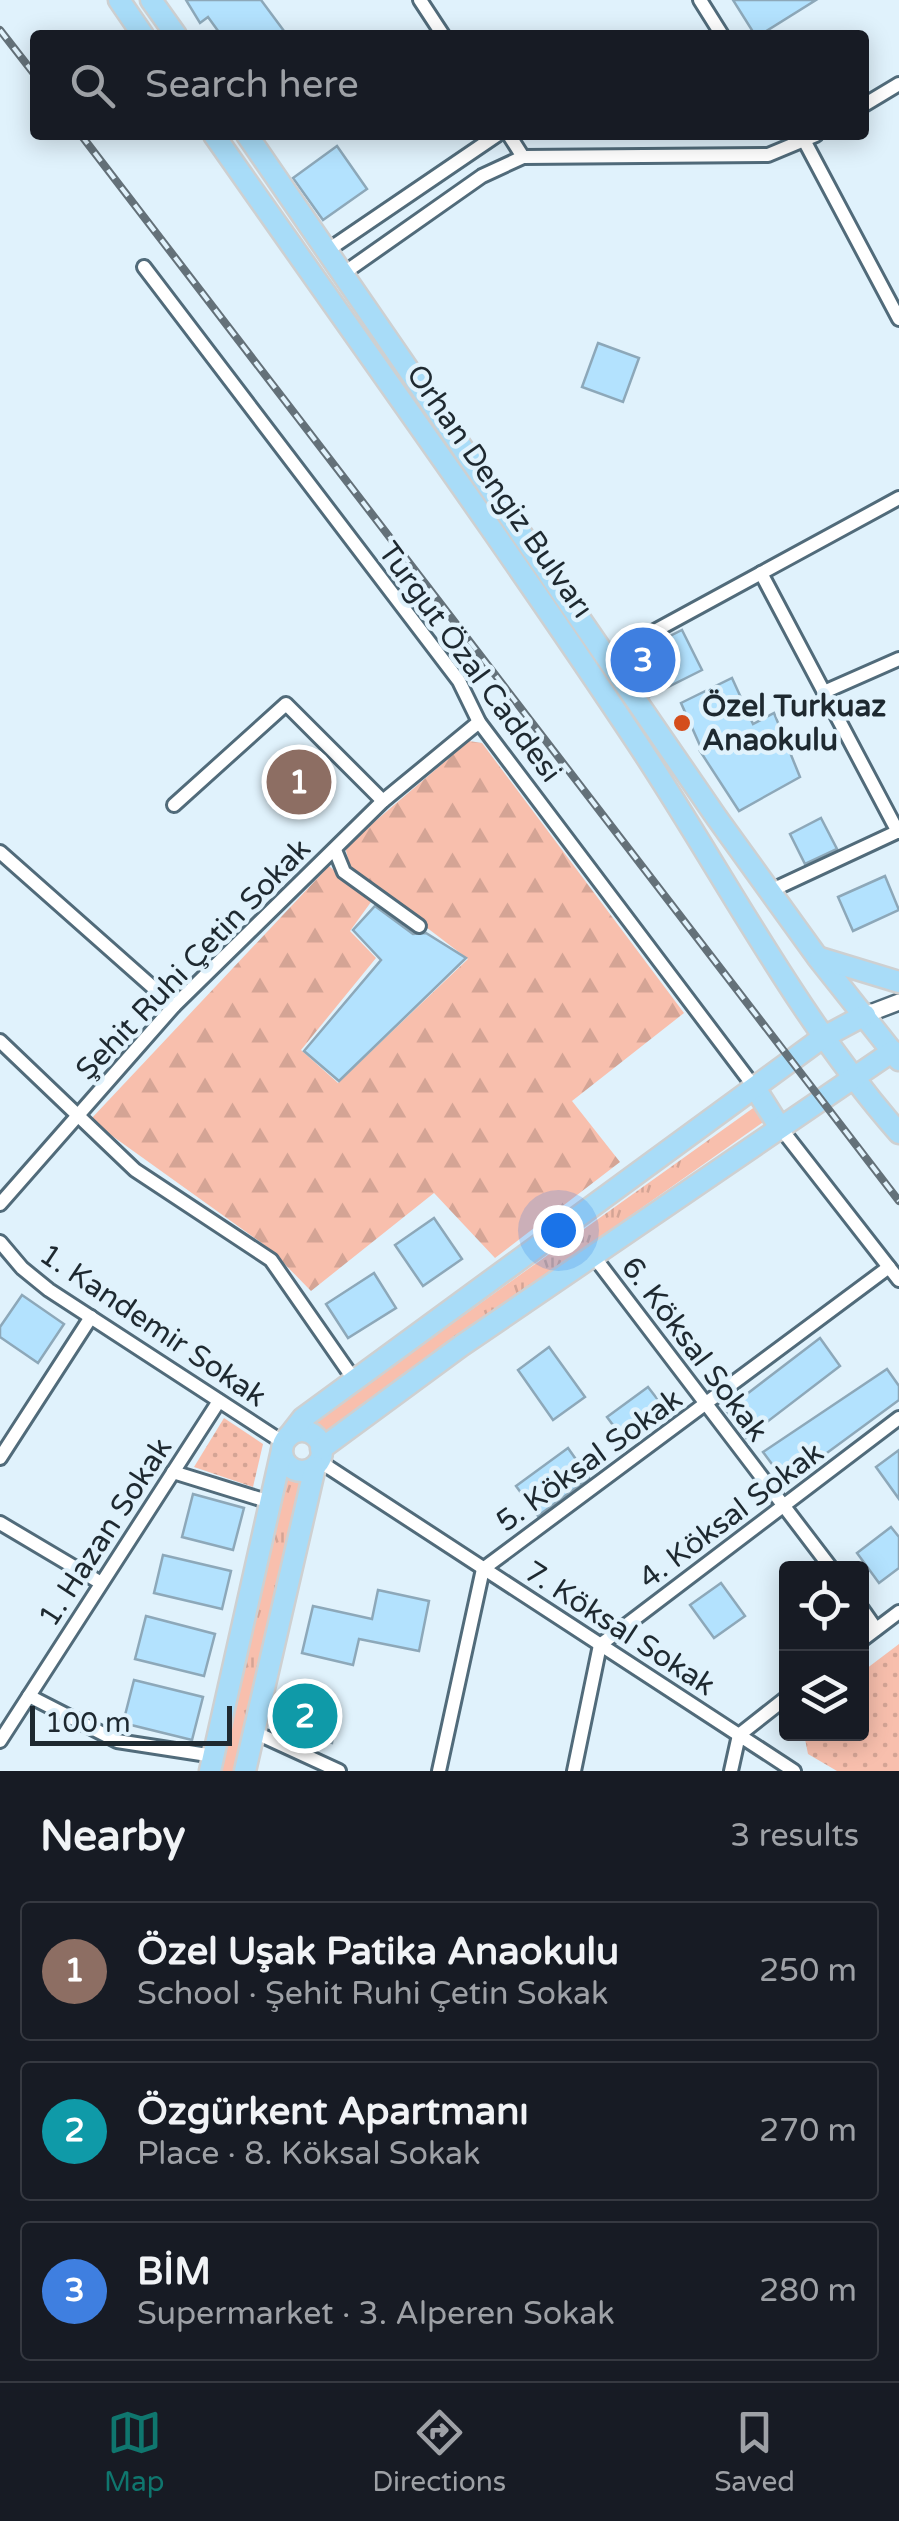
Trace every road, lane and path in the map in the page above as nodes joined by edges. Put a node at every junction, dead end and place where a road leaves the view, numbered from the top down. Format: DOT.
graph roads {
  1 [pos="119,0"];
  2 [pos="152,0"];
  3 [pos="420,0"];
  4 [pos="700,0"];
  5 [pos="140,30"];
  6 [pos="173,30"];
  7 [pos="440,30"];
  8 [pos="719,30"];
  9 [pos="899,84"];
  10 [pos="869,103"];
  11 [pos="218,140"];
  12 [pos="250,140"];
  13 [pos="489,140"];
  14 [pos="512,140"];
  15 [pos="800,140"];
  16 [pos="523,157"];
  17 [pos="328,250"];
  18 [pos="144,266"];
  19 [pos="344,273"];
  20 [pos="899,319"];
  21 [pos="899,498"];
  22 [pos="761,573"];
  23 [pos="608,656"];
  24 [pos="899,659"];
  25 [pos="824,692"];
  26 [pos="479,722"];
  27 [pos="384,801"];
  28 [pos="174,806"];
  29 [pos="898,832"];
  30 [pos="335,850"];
  31 [pos="0,852"];
  32 [pos="770,891"];
  33 [pos="419,926"];
  34 [pos="818,958"];
  35 [pos="899,982"];
  36 [pos="899,1002"];
  37 [pos="174,1006"];
  38 [pos="865,1016"];
  39 [pos="822,1038"];
  40 [pos="0,1041"];
  41 [pos="897,1053"];
  42 [pos="852,1080"];
  43 [pos="755,1088"];
  44 [pos="76,1116"];
  45 [pos="780,1126"];
  46 [pos="899,1134"];
  47 [pos="0,1204"];
  48 [pos="0,1242"];
  49 [pos="592,1254"];
  50 [pos="889,1267"];
  51 [pos="899,1280"];
  52 [pos="91,1317"];
  53 [pos="354,1381"];
  54 [pos="219,1400"];
  55 [pos="706,1405"];
  56 [pos="899,1418"];
  57 [pos="285,1443"];
  58 [pos="0,1458"];
  59 [pos="318,1459"];
  60 [pos="173,1472"];
  61 [pos="270,1502"];
  62 [pos="784,1507"];
  63 [pos="2,1529"];
  64 [pos="825,1561"];
  65 [pos="483,1569"];
  66 [pos="101,1583"];
  67 [pos="899,1612"];
  68 [pos="869,1620"];
  69 [pos="876,1629"];
  70 [pos="869,1634"];
  71 [pos="600,1645"];
  72 [pos="29,1696"];
  73 [pos="779,1704"];
  74 [pos="254,1732"];
  75 [pos="739,1735"];
  76 [pos="0,1741"];
  77 [pos="212,1764"];
  78 [pos="245,1771"];
  79 [pos="339,1771"];
  80 [pos="439,1771"];
  81 [pos="574,1771"];
  82 [pos="731,1771"];
  83 [pos="794,1771"];
  1 -- 5 [label="main road"];
  2 -- 6 [label="main road"];
  3 -- 7 [label="street"];
  4 -- 8 [label="street"];
  9 -- 10 [label="street"];
  11 -- 39 [label="main road, Orhan Dengiz Bulvarı"];
  12 -- 17 [label="main road, Orhan Dengiz Bulvarı"];
  13 -- 17 [label="street"];
  14 -- 16 [label="street"];
  15 -- 16 [label="street"];
  15 -- 20 [label="street"];
  16 -- 19 [label="street"];
  17 -- 19 [label="main road, Orhan Dengiz Bulvarı"];
  18 -- 26 [label="street, Turgut Özal Caddesi"];
  19 -- 23 [label="main road, Orhan Dengiz Bulvarı"];
  21 -- 22 [label="street"];
  22 -- 23 [label="street"];
  22 -- 25 [label="street"];
  23 -- 32 [label="main road, Orhan Dengiz Bulvarı"];
  24 -- 25 [label="street"];
  25 -- 29 [label="street"];
  26 -- 27 [label="street, Şehit Ruhi Çetin Sokak"];
  26 -- 43 [label="street, Turgut Özal Caddesi"];
  27 -- 28 [label="street"];
  27 -- 30 [label="street, Şehit Ruhi Çetin Sokak"];
  29 -- 32 [label="street"];
  30 -- 33 [label="street"];
  30 -- 37 [label="street, Şehit Ruhi Çetin Sokak"];
  31 -- 37 [label="street"];
  32 -- 34 [label="main road, Orhan Dengiz Bulvarı"];
  34 -- 35 [label="main road"];
  34 -- 38 [label="main road, Orhan Dengiz Bulvarı"];
  36 -- 38 [label="street"];
  37 -- 44 [label="street, Şehit Ruhi Çetin Sokak"];
  38 -- 39 [label="main road"];
  38 -- 41 [label="main road, Orhan Dengiz Bulvarı"];
  39 -- 42 [label="main road, Orhan Dengiz Bulvarı"];
  39 -- 43 [label="main road"];
  40 -- 44 [label="street"];
  41 -- 42 [label="main road"];
  42 -- 45 [label="main road"];
  42 -- 46 [label="main road, Orhan Dengiz Bulvarı"];
  43 -- 45 [label="main road"];
  43 -- 53 [label="main road"];
  44 -- 47 [label="street, Şehit Ruhi Çetin Sokak"];
  44 -- 53 [label="street"];
  45 -- 49 [label="main road"];
  45 -- 50 [label="street"];
  48 -- 52 [label="street, 1. Kandemir Sokak"];
  49 -- 55 [label="street, 6. Köksal Sokak"];
  49 -- 59 [label="main road"];
  50 -- 51 [label="street"];
  50 -- 55 [label="street, 5. Köksal Sokak"];
  52 -- 54 [label="street, 1. Kandemir Sokak"];
  52 -- 58 [label="street"];
  53 -- 57 [label="main road"];
  54 -- 57 [label="street, 1. Kandemir Sokak"];
  54 -- 60 [label="street, 1. Hazan Sokak"];
  55 -- 62 [label="street, 6. Köksal Sokak"];
  55 -- 65 [label="street, 5. Köksal Sokak"];
  56 -- 62 [label="street, 4. Köksal Sokak"];
  57 -- 59 [label="main road"];
  57 -- 59 [label="main road"];
  57 -- 61 [label="main road"];
  59 -- 65 [label="street, 7. Köksal Sokak"];
  59 -- 74 [label="main road"];
  60 -- 61 [label="street"];
  60 -- 66 [label="street, 1. Hazan Sokak"];
  61 -- 77 [label="main road"];
  62 -- 64 [label="street, 6. Köksal Sokak"];
  62 -- 71 [label="street, 4. Köksal Sokak"];
  63 -- 66 [label="street"];
  65 -- 71 [label="street, 7. Köksal Sokak"];
  65 -- 80 [label="street, 5. Köksal Sokak"];
  66 -- 72 [label="street, 1. Hazan Sokak"];
  67 -- 69 [label="street"];
  68 -- 69 [label="street"];
  69 -- 70 [label="street"];
  71 -- 75 [label="street, 7. Köksal Sokak"];
  71 -- 81 [label="street"];
  72 -- 76 [label="street, 1. Hazan Sokak"];
  72 -- 77 [label="street"];
  73 -- 75 [label="street"];
  74 -- 78 [label="main road"];
  74 -- 79 [label="street"];
  75 -- 82 [label="street"];
  75 -- 83 [label="street, 7. Köksal Sokak"];
}
